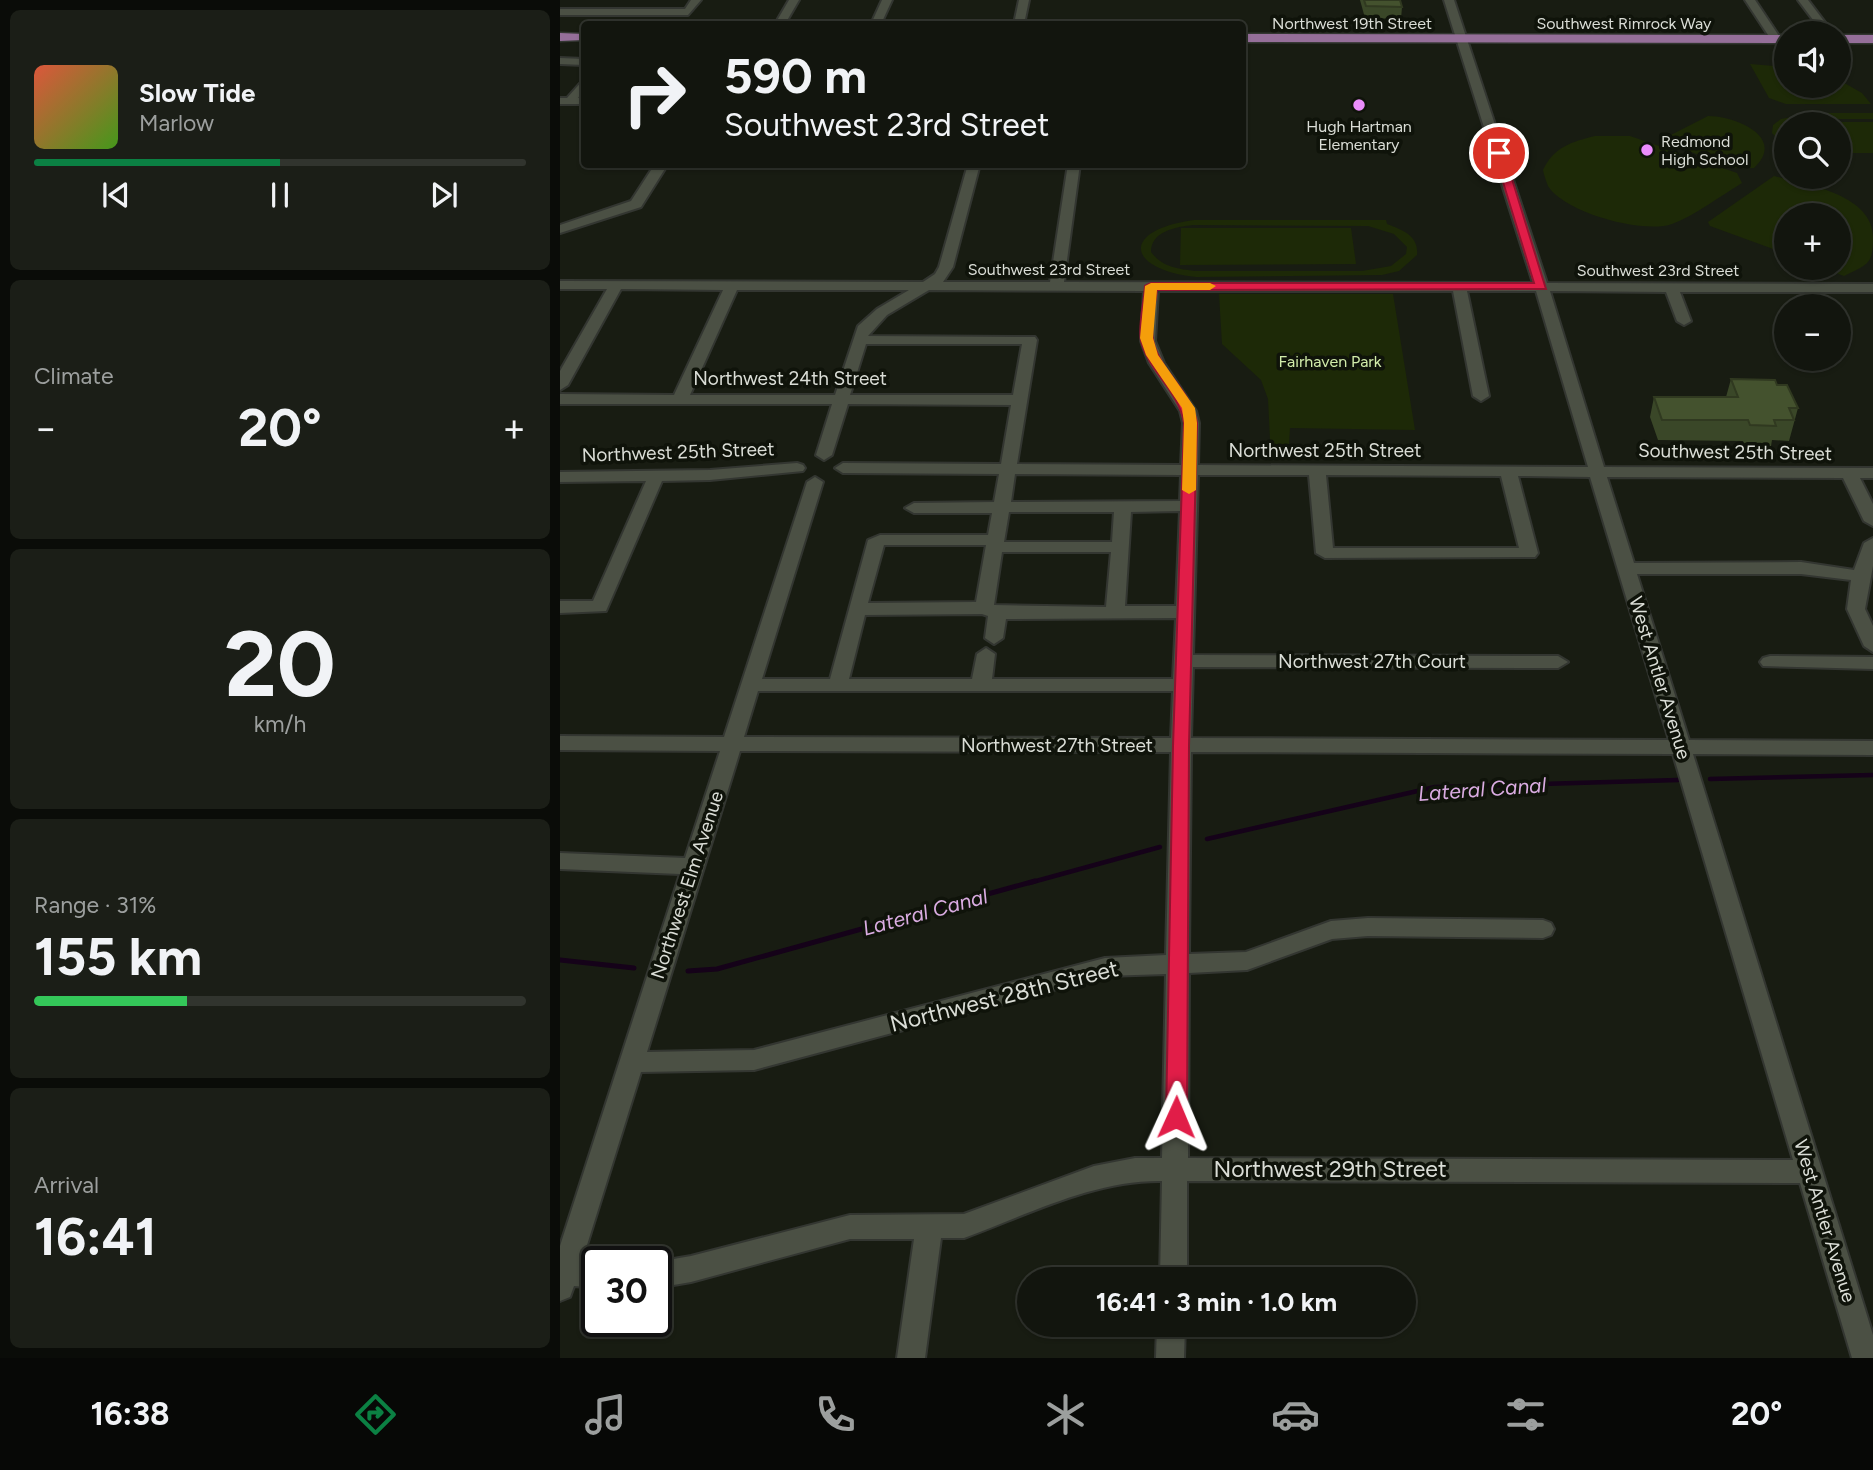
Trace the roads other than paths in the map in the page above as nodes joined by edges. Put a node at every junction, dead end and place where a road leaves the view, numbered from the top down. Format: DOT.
graph roads {
  1 [pos="696,0"];
  2 [pos="793,0"];
  3 [pos="887,0"];
  4 [pos="1024,0"];
  5 [pos="1449,0"];
  6 [pos="1749,0"];
  7 [pos="1803,0"];
  8 [pos="560,12"];
  9 [pos="636,12"];
  10 [pos="628,21"];
  11 [pos="782,21"];
  12 [pos="877,21"];
  13 [pos="1020,21"];
  14 [pos="1819,21"];
  15 [pos="1774,30"];
  16 [pos="560,37"];
  17 [pos="581,37"];
  18 [pos="1246,38"];
  19 [pos="1462,39"];
  20 [pos="1774,39"];
  21 [pos="1851,39"];
  22 [pos="1873,39"];
  23 [pos="560,61"];
  24 [pos="581,62"];
  25 [pos="581,85"];
  26 [pos="565,101"];
  27 [pos="659,168"];
  28 [pos="973,168"];
  29 [pos="1073,168"];
  30 [pos="560,229"];
  31 [pos="560,285"];
  32 [pos="616,285"];
  33 [pos="732,286"];
  34 [pos="928,286"];
  35 [pos="1056,286"];
  36 [pos="1151,286"];
  37 [pos="1459,286"];
  38 [pos="1541,286"];
  39 [pos="1671,287"];
  40 [pos="1873,288"];
  41 [pos="1684,321"];
  42 [pos="858,340"];
  43 [pos="560,385"];
  44 [pos="1481,396"];
  45 [pos="560,399"];
  46 [pos="680,399"];
  47 [pos="840,400"];
  48 [pos="1019,400"];
  49 [pos="824,455"];
  50 [pos="797,468"];
  51 [pos="844,468"];
  52 [pos="1007,469"];
  53 [pos="1189,470"];
  54 [pos="1317,471"];
  55 [pos="1507,471"];
  56 [pos="1597,471"];
  57 [pos="1873,473"];
  58 [pos="1850,475"];
  59 [pos="656,476"];
  60 [pos="560,477"];
  61 [pos="815,482"];
  62 [pos="1188,506"];
  63 [pos="1122,507"];
  64 [pos="914,508"];
  65 [pos="1000,508"];
  66 [pos="1873,522"];
  67 [pos="995,543"];
  68 [pos="1873,543"];
  69 [pos="1120,547"];
  70 [pos="1627,569"];
  71 [pos="1860,576"];
  72 [pos="560,607"];
  73 [pos="858,608"];
  74 [pos="991,611"];
  75 [pos="1115,612"];
  76 [pos="1186,612"];
  77 [pos="1873,646"];
  78 [pos="1185,661"];
  79 [pos="1558,662"];
  80 [pos="1770,662"];
  81 [pos="1873,663"];
  82 [pos="750,685"];
  83 [pos="838,685"];
  84 [pos="981,685"];
  85 [pos="1184,685"];
  86 [pos="560,743"];
  87 [pos="732,744"];
  88 [pos="1181,746"];
  89 [pos="1680,747"];
  90 [pos="1873,748"];
  91 [pos="560,862"];
  92 [pos="693,866"];
  93 [pos="1543,929"];
  94 [pos="1178,965"];
  95 [pos="632,1062"];
  96 [pos="1176,1168"];
  97 [pos="1810,1172"];
  98 [pos="929,1228"];
  99 [pos="1173,1267"];
  100 [pos="672,1272"];
  101 [pos="581,1276"];
  102 [pos="562,1278"];
  103 [pos="1171,1337"];
  104 [pos="911,1358"];
  105 [pos="1170,1358"];
  106 [pos="1866,1358"];
  1 -- 9 [label="street"];
  2 -- 11 [label="street"];
  3 -- 12 [label="street"];
  4 -- 13 [label="street"];
  5 -- 19 [label="street, West Antler Avenue"];
  6 -- 15 [label="street"];
  7 -- 14 [label="street"];
  8 -- 9 [label="street"];
  9 -- 10 [label="street"];
  16 -- 17 [label="main road"];
  18 -- 19 [label="main road, Northwest 19th Street"];
  19 -- 20 [label="main road, Southwest Rimrock Way"];
  19 -- 38 [label="street, West Antler Avenue"];
  21 -- 22 [label="main road"];
  23 -- 24 [label="street"];
  25 -- 26 [label="street"];
  27 -- 30 [label="street"];
  28 -- 34 [label="street"];
  29 -- 35 [label="street"];
  31 -- 32 [label="street, Southwest 23rd Street"];
  32 -- 33 [label="street, Southwest 23rd Street"];
  32 -- 43 [label="street"];
  33 -- 34 [label="street, Southwest 23rd Street"];
  33 -- 46 [label="street"];
  34 -- 35 [label="street, Southwest 23rd Street"];
  34 -- 42 [label="street"];
  35 -- 36 [label="street, Southwest 23rd Street"];
  36 -- 37 [label="street, Southwest 23rd Street"];
  36 -- 53 [label="street"];
  37 -- 38 [label="street, Southwest 23rd Street"];
  37 -- 44 [label="street"];
  38 -- 39 [label="street, Southwest 23rd Street"];
  38 -- 56 [label="street, West Antler Avenue"];
  39 -- 40 [label="street, Southwest 23rd Street"];
  39 -- 41 [label="street"];
  42 -- 47 [label="street"];
  42 -- 48 [label="street"];
  45 -- 46 [label="street, Northwest 24th Street"];
  46 -- 47 [label="street, Northwest 24th Street"];
  47 -- 48 [label="street, Northwest 24th Street"];
  47 -- 49 [label="street"];
  48 -- 52 [label="street"];
  49 -- 50 [label="street"];
  49 -- 51 [label="street"];
  50 -- 59 [label="street, Northwest 25th Street"];
  50 -- 61 [label="street"];
  51 -- 52 [label="street, Northwest 25th Street"];
  51 -- 61 [label="street"];
  52 -- 53 [label="street, Northwest 25th Street"];
  52 -- 65 [label="street"];
  53 -- 54 [label="street, Northwest 25th Street"];
  53 -- 62 [label="street"];
  54 -- 55 [label="street, Northwest 25th Street"];
  54 -- 55 [label="street"];
  55 -- 56 [label="street, Northwest 25th Street"];
  56 -- 58 [label="street, Southwest 25th Street"];
  56 -- 70 [label="street, West Antler Avenue"];
  57 -- 58 [label="street, Southwest 25th Street"];
  58 -- 66 [label="street"];
  59 -- 60 [label="street, Northwest 25th Street"];
  59 -- 72 [label="street"];
  61 -- 82 [label="street, Northwest Elm Avenue"];
  62 -- 63 [label="street"];
  62 -- 76 [label="street"];
  63 -- 65 [label="street"];
  63 -- 69 [label="street"];
  64 -- 65 [label="street"];
  65 -- 67 [label="street"];
  67 -- 69 [label="street"];
  67 -- 73 [label="street"];
  67 -- 74 [label="street"];
  68 -- 71 [label="street"];
  69 -- 75 [label="street"];
  70 -- 71 [label="street"];
  70 -- 89 [label="street, West Antler Avenue"];
  71 -- 77 [label="street"];
  73 -- 74 [label="street"];
  73 -- 83 [label="street"];
  74 -- 75 [label="street"];
  74 -- 84 [label="street"];
  75 -- 76 [label="street"];
  76 -- 78 [label="street"];
  78 -- 79 [label="street, Northwest 27th Court"];
  78 -- 85 [label="street"];
  80 -- 81 [label="street"];
  82 -- 83 [label="street"];
  82 -- 87 [label="street, Northwest Elm Avenue"];
  83 -- 84 [label="street"];
  84 -- 85 [label="street"];
  85 -- 88 [label="street"];
  86 -- 87 [label="street, Northwest 27th Street"];
  87 -- 88 [label="street, Northwest 27th Street"];
  87 -- 92 [label="street, Northwest Elm Avenue"];
  88 -- 89 [label="street, Northwest 27th Street"];
  88 -- 94 [label="street"];
  89 -- 90 [label="street, Northwest 27th Street"];
  89 -- 97 [label="street, West Antler Avenue"];
  91 -- 92 [label="street"];
  92 -- 95 [label="street, Northwest Elm Avenue"];
  93 -- 94 [label="street, Northwest 28th Street"];
  94 -- 95 [label="street, Northwest 28th Street"];
  94 -- 96 [label="street"];
  95 -- 102 [label="street, Northwest Elm Avenue"];
  96 -- 97 [label="street, Northwest 29th Street"];
  96 -- 98 [label="street, Northwest 29th Street"];
  96 -- 99 [label="street"];
  97 -- 106 [label="street, West Antler Avenue"];
  98 -- 100 [label="street, Northwest 29th Street"];
  98 -- 104 [label="street"];
  101 -- 102 [label="street"];
  103 -- 105 [label="street"];
}
